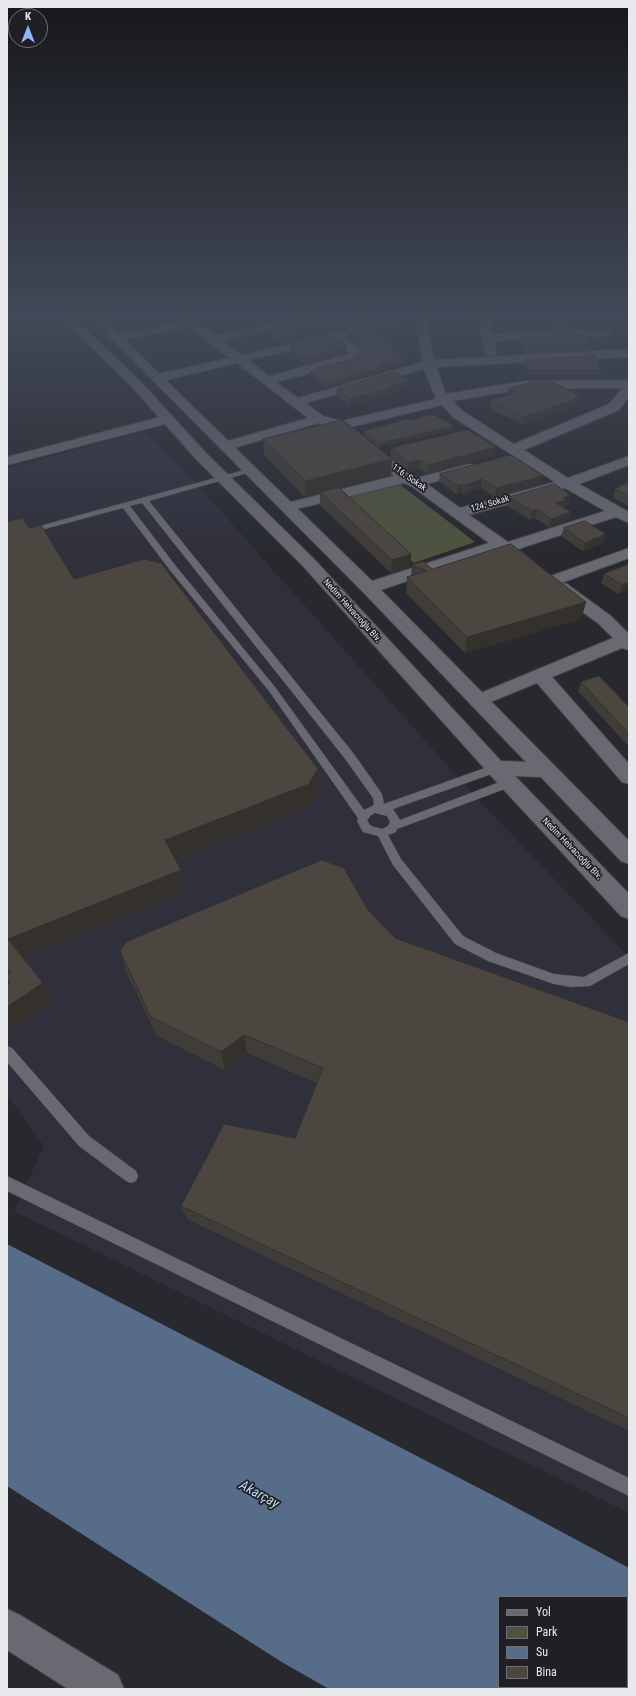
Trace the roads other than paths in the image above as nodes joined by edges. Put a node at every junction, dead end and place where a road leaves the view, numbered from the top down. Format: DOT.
graph roads {
  1 [pos="149,398"];
  2 [pos="178,398"];
  3 [pos="292,398"];
  4 [pos="310,398"];
  5 [pos="451,398"];
  6 [pos="621,398"];
  7 [pos="443,400"];
  8 [pos="297,402"];
  9 [pos="614,407"];
  10 [pos="629,409"];
  11 [pos="318,418"];
  12 [pos="168,420"];
  13 [pos="341,425"];
  14 [pos="482,429"];
  15 [pos="467,433"];
  16 [pos="226,446"];
  17 [pos="391,451"];
  18 [pos="376,454"];
  19 [pos="514,454"];
  20 [pos="629,460"];
  21 [pos="7,461"];
  22 [pos="484,464"];
  23 [pos="253,473"];
  24 [pos="227,479"];
  25 [pos="411,480"];
  26 [pos="567,483"];
  27 [pos="146,502"];
  28 [pos="128,507"];
  29 [pos="288,507"];
  30 [pos="458,513"];
  31 [pos="623,515"];
  32 [pos="7,537"];
  33 [pos="503,546"];
  34 [pos="629,553"];
  35 [pos="552,581"];
  36 [pos="369,588"];
  37 [pos="629,619"];
  38 [pos="611,626"];
  39 [pos="627,642"];
  40 [pos="540,675"];
  41 [pos="478,701"];
  42 [pos="496,768"];
  43 [pos="546,770"];
  44 [pos="629,777"];
  45 [pos="509,783"];
  46 [pos="381,809"];
  47 [pos="363,817"];
  48 [pos="394,826"];
  49 [pos="382,833"];
  50 [pos="629,855"];
  51 [pos="629,908"];
  52 [pos="629,958"];
  53 [pos="7,1052"];
  54 [pos="131,1176"];
  55 [pos="7,1183"];
  56 [pos="629,1487"];
  57 [pos="7,1628"];
  58 [pos="104,1689"];
  1 -- 12 [label="street, Nedim Helvacıoğlu Blv."];
  2 -- 16 [label="street"];
  3 -- 8 [label="street, 116. Sokak"];
  4 -- 8 [label="street"];
  5 -- 7 [label="street"];
  6 -- 9 [label="street"];
  7 -- 13 [label="street"];
  7 -- 14 [label="street"];
  8 -- 11 [label="street, 116. Sokak"];
  9 -- 10 [label="street"];
  9 -- 19 [label="street"];
  11 -- 13 [label="street, 116. Sokak"];
  11 -- 16 [label="street"];
  12 -- 21 [label="street"];
  12 -- 24 [label="street, Nedim Helvacıoğlu Blv."];
  13 -- 18 [label="street, 116. Sokak"];
  14 -- 15 [label="street"];
  14 -- 19 [label="street"];
  16 -- 23 [label="street"];
  17 -- 18 [label="street"];
  18 -- 25 [label="street, 116. Sokak"];
  19 -- 26 [label="street"];
  20 -- 26 [label="street, 124. Sokak"];
  22 -- 25 [label="street"];
  23 -- 24 [label="lane"];
  23 -- 29 [label="street"];
  24 -- 27 [label="lane"];
  24 -- 42 [label="street, Nedim Helvacıoğlu Blv."];
  25 -- 29 [label="street"];
  25 -- 30 [label="street, 116. Sokak"];
  26 -- 30 [label="street, 124. Sokak"];
  26 -- 31 [label="street"];
  27 -- 28 [label="lane"];
  27 -- 46 [label="lane"];
  28 -- 32 [label="lane"];
  28 -- 47 [label="lane"];
  29 -- 36 [label="street"];
  30 -- 33 [label="street, 116. Sokak"];
  31 -- 33 [label="street"];
  33 -- 35 [label="street, 116. Sokak"];
  33 -- 36 [label="street"];
  34 -- 35 [label="street"];
  35 -- 38 [label="street, 116. Sokak"];
  36 -- 41 [label="street"];
  37 -- 38 [label="street"];
  38 -- 39 [label="street, 116. Sokak"];
  39 -- 40 [label="street"];
  40 -- 41 [label="street"];
  40 -- 44 [label="street"];
  41 -- 43 [label="street"];
  42 -- 43 [label="street"];
  42 -- 45 [label="street, Nedim Helvacıoğlu Blv."];
  42 -- 46 [label="lane"];
  43 -- 50 [label="street"];
  45 -- 48 [label="lane"];
  45 -- 51 [label="street, Nedim Helvacıoğlu Blv."];
  46 -- 47 [label="lane"];
  46 -- 48 [label="lane"];
  47 -- 49 [label="lane"];
  48 -- 49 [label="lane"];
  49 -- 52 [label="lane"];
  53 -- 54 [label="lane"];
  55 -- 56 [label="lane"];
  57 -- 58 [label="street"];
}
